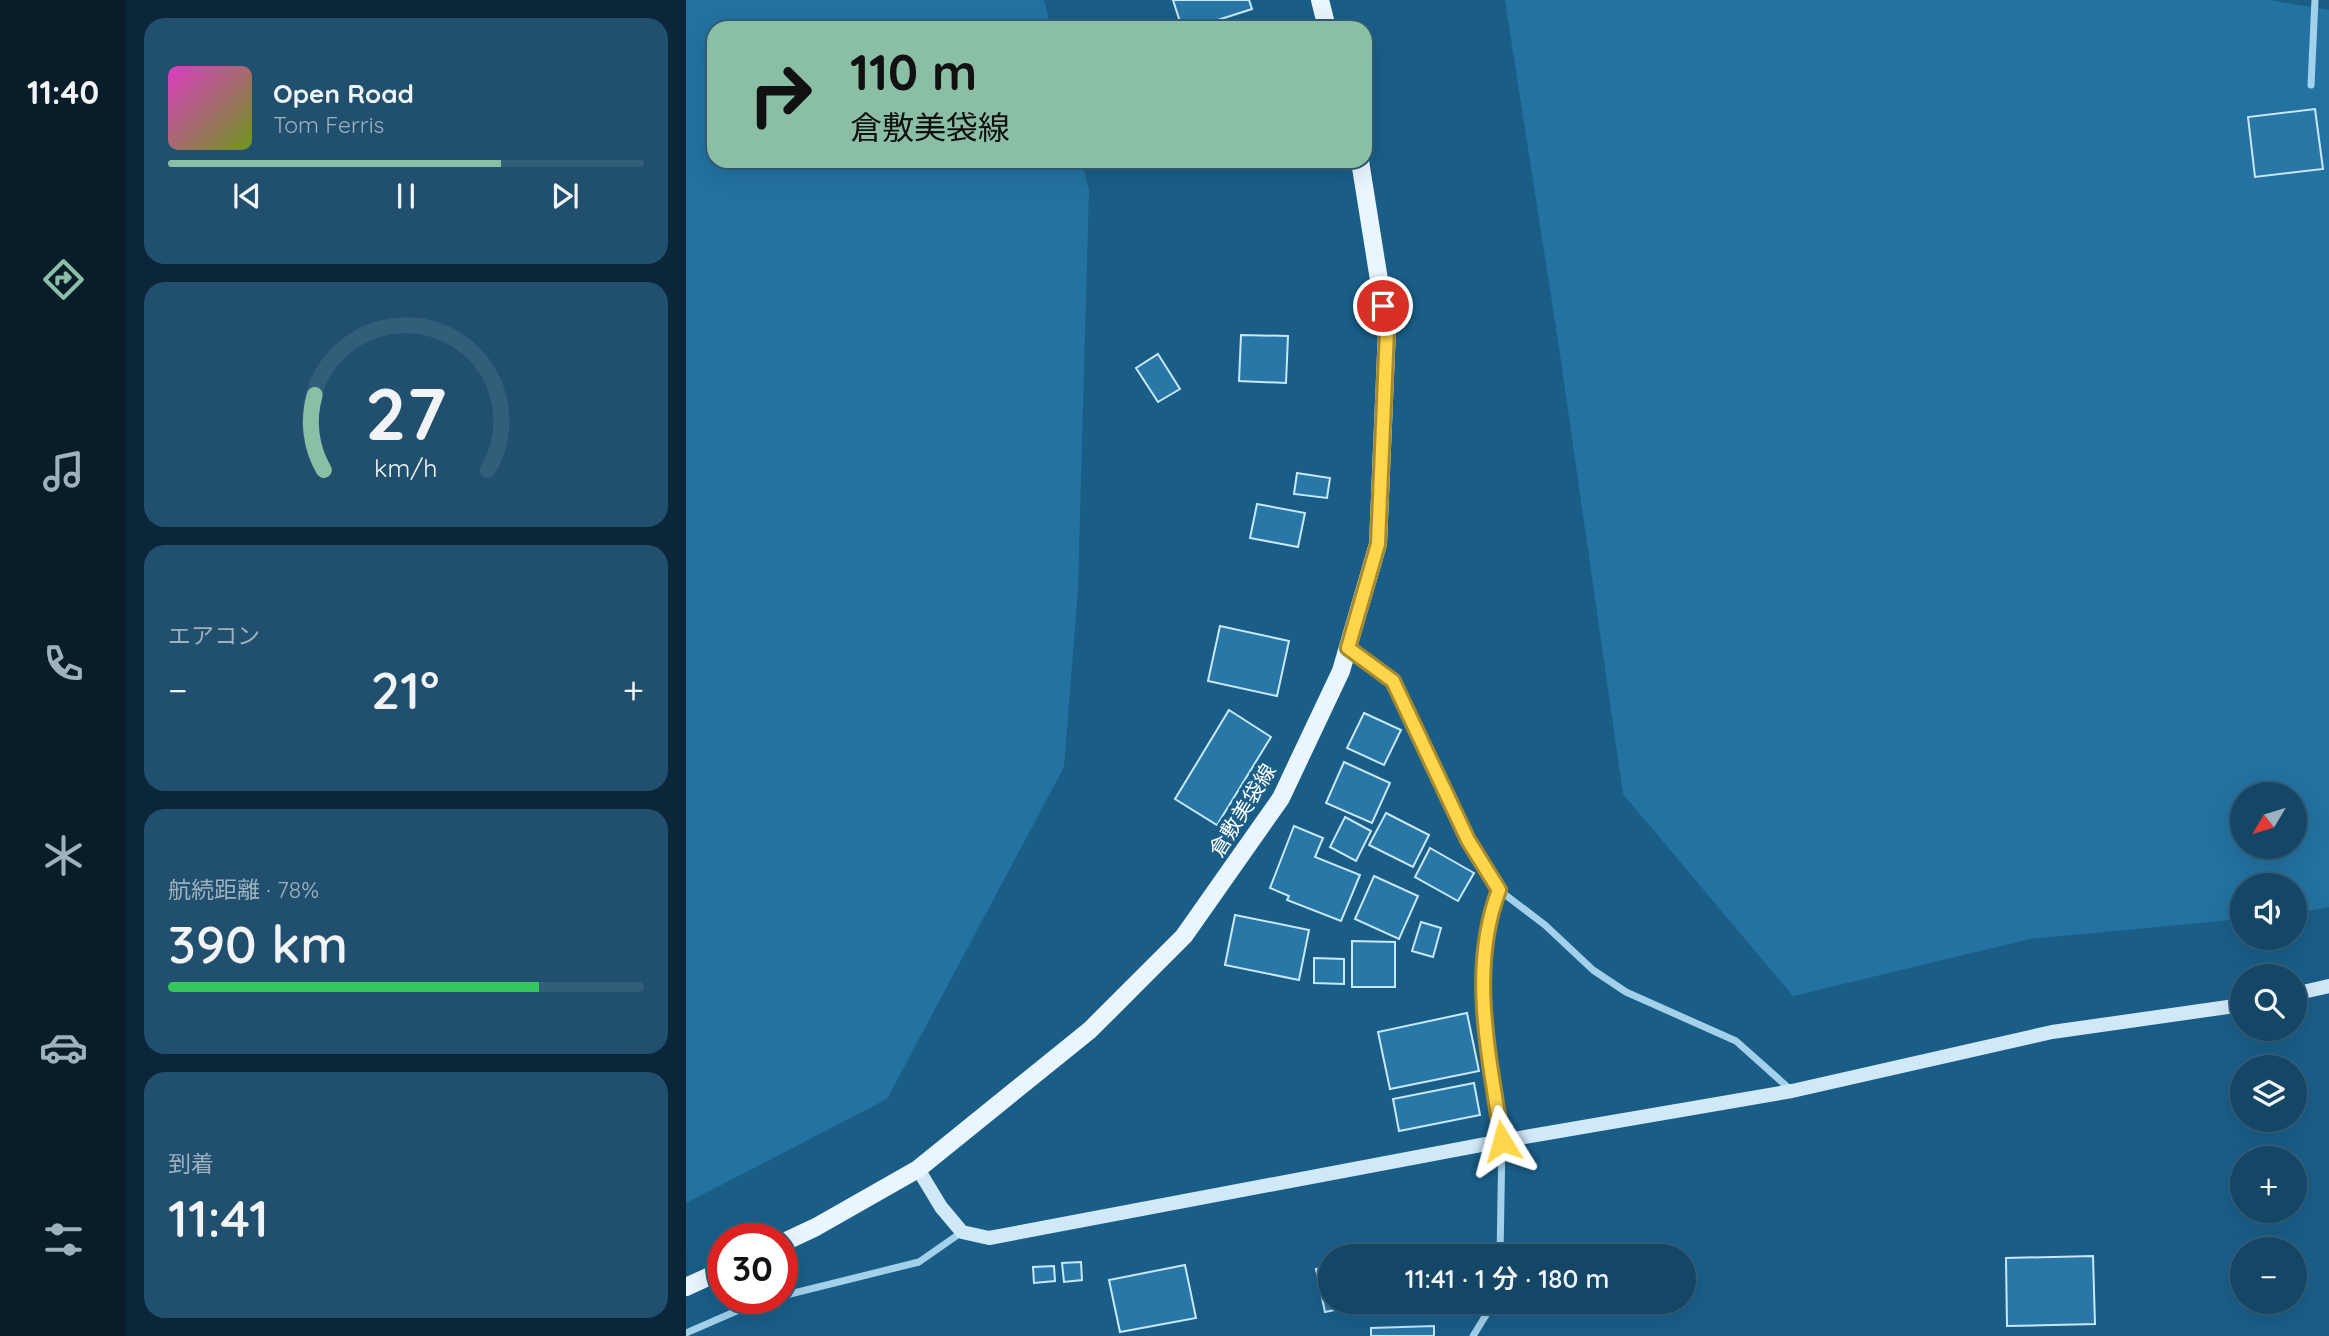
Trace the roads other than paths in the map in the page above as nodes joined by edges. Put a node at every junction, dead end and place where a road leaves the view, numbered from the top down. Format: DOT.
graph roads {
  1 [pos="1320,0"];
  2 [pos="2315,0"];
  3 [pos="1325,21"];
  4 [pos="2311,85"];
  5 [pos="1361,168"];
  6 [pos="1348,648"];
  7 [pos="1499,890"];
  8 [pos="2329,986"];
  9 [pos="2307,991"];
  10 [pos="2230,1007"];
  11 [pos="1792,1091"];
  12 [pos="1502,1141"];
  13 [pos="918,1169"];
  14 [pos="962,1232"];
  15 [pos="798,1235"];
  16 [pos="1500,1244"];
  17 [pos="707,1277"];
  18 [pos="686,1287"];
  19 [pos="798,1292"];
  20 [pos="730,1314"];
  21 [pos="1487,1314"];
  22 [pos="686,1333"];
  23 [pos="1473,1336"];
  1 -- 3 [label="main road"];
  2 -- 4 [label="street"];
  5 -- 6 [label="main road, 倉敷美袋線"];
  6 -- 7 [label="street"];
  6 -- 13 [label="main road, 倉敷美袋線"];
  7 -- 11 [label="street"];
  7 -- 12 [label="street"];
  8 -- 9 [label="street"];
  10 -- 11 [label="street"];
  11 -- 12 [label="street"];
  12 -- 14 [label="street"];
  12 -- 16 [label="street"];
  13 -- 14 [label="street"];
  13 -- 15 [label="main road, 倉敷美袋線"];
  14 -- 19 [label="street"];
  17 -- 18 [label="main road"];
  20 -- 22 [label="street"];
  21 -- 23 [label="street"];
}
